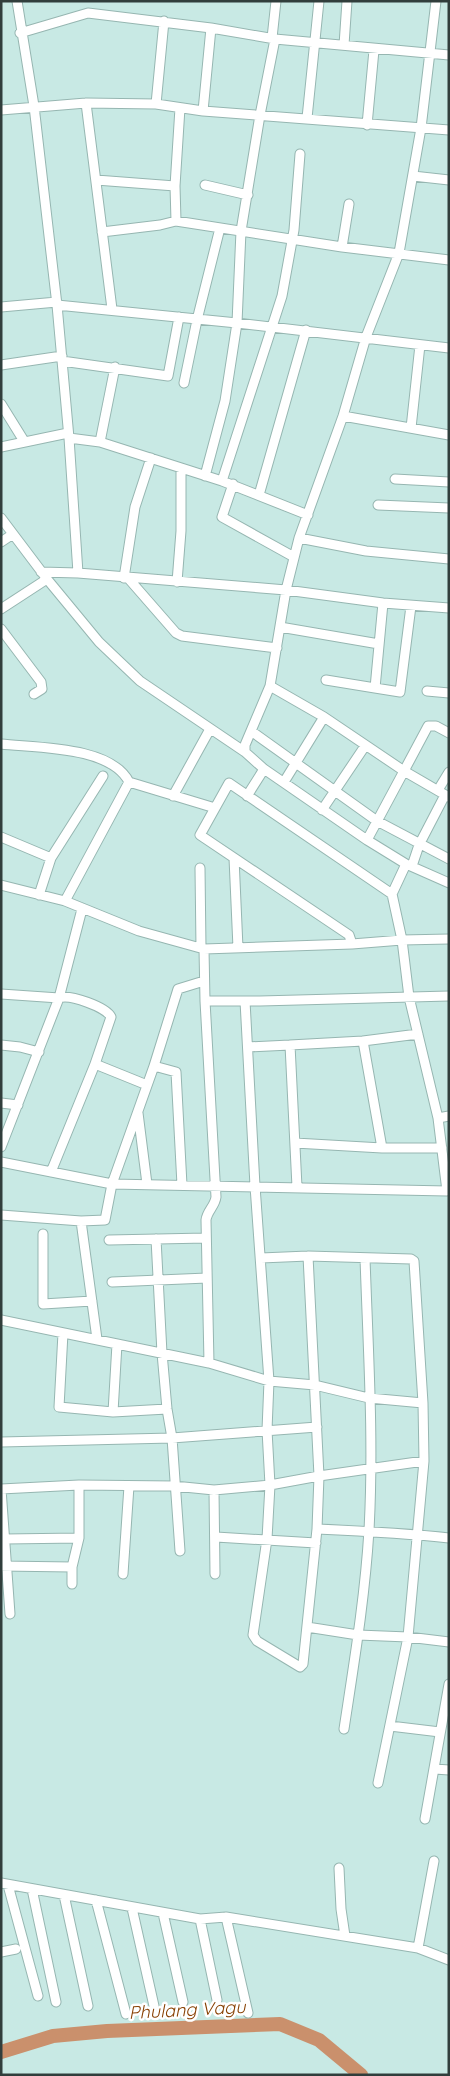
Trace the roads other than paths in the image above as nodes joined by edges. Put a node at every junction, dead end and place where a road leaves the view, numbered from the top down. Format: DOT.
graph roads {
  1 [pos="17,1"];
  2 [pos="276,1"];
  3 [pos="319,1"];
  4 [pos="347,1"];
  5 [pos="436,1"];
  6 [pos="164,21"];
  7 [pos="211,28"];
  8 [pos="20,33"];
  9 [pos="274,38"];
  10 [pos="316,43"];
  11 [pos="344,45"];
  12 [pos="374,50"];
  13 [pos="431,53"];
  14 [pos="449,55"];
  15 [pos="86,103"];
  16 [pos="156,104"];
  17 [pos="34,106"];
  18 [pos="180,108"];
  19 [pos="1,110"];
  20 [pos="203,110"];
  21 [pos="260,115"];
  22 [pos="307,118"];
  23 [pos="367,125"];
  24 [pos="421,128"];
  25 [pos="449,130"];
  26 [pos="300,154"];
  27 [pos="413,176"];
  28 [pos="96,180"];
  29 [pos="449,180"];
  30 [pos="205,185"];
  31 [pos="175,186"];
  32 [pos="248,195"];
  33 [pos="349,204"];
  34 [pos="176,221"];
  35 [pos="220,228"];
  36 [pos="241,231"];
  37 [pos="102,232"];
  38 [pos="292,239"];
  39 [pos="342,247"];
  40 [pos="399,253"];
  41 [pos="449,260"];
  42 [pos="57,303"];
  43 [pos="1,307"];
  44 [pos="112,309"];
  45 [pos="179,317"];
  46 [pos="197,320"];
  47 [pos="237,323"];
  48 [pos="273,326"];
  49 [pos="306,330"];
  50 [pos="366,337"];
  51 [pos="420,345"];
  52 [pos="449,348"];
  53 [pos="62,358"];
  54 [pos="1,365"];
  55 [pos="115,367"];
  56 [pos="184,383"];
  57 [pos="1,404"];
  58 [pos="343,416"];
  59 [pos="411,428"];
  60 [pos="449,435"];
  61 [pos="68,436"];
  62 [pos="24,441"];
  63 [pos="100,442"];
  64 [pos="1,447"];
  65 [pos="151,458"];
  66 [pos="181,468"];
  67 [pos="205,476"];
  68 [pos="395,479"];
  69 [pos="222,480"];
  70 [pos="449,482"];
  71 [pos="233,484"];
  72 [pos="259,495"];
  73 [pos="378,505"];
  74 [pos="449,508"];
  75 [pos="308,515"];
  76 [pos="1,518"];
  77 [pos="13,534"];
  78 [pos="300,538"];
  79 [pos="1,542"];
  80 [pos="294,557"];
  81 [pos="449,559"];
  82 [pos="78,573"];
  83 [pos="44,575"];
  84 [pos="126,578"];
  85 [pos="177,582"];
  86 [pos="286,590"];
  87 [pos="383,603"];
  88 [pos="411,606"];
  89 [pos="449,608"];
  90 [pos="1,609"];
  91 [pos="280,628"];
  92 [pos="1,630"];
  93 [pos="379,644"];
  94 [pos="277,648"];
  95 [pos="326,680"];
  96 [pos="270,686"];
  97 [pos="375,688"];
  98 [pos="427,692"];
  99 [pos="449,693"];
  100 [pos="34,694"];
  101 [pos="324,717"];
  102 [pos="210,729"];
  103 [pos="251,731"];
  104 [pos="449,733"];
  105 [pos="1,744"];
  106 [pos="365,746"];
  107 [pos="245,752"];
  108 [pos="295,764"];
  109 [pos="264,769"];
  110 [pos="404,771"];
  111 [pos="449,772"];
  112 [pos="103,776"];
  113 [pos="129,782"];
  114 [pos="284,782"];
  115 [pos="334,792"];
  116 [pos="444,794"];
  117 [pos="173,796"];
  118 [pos="247,796"];
  119 [pos="215,808"];
  120 [pos="322,810"];
  121 [pos="377,821"];
  122 [pos="1,837"];
  123 [pos="367,840"];
  124 [pos="419,845"];
  125 [pos="51,858"];
  126 [pos="234,858"];
  127 [pos="449,859"];
  128 [pos="409,865"];
  129 [pos="200,868"];
  130 [pos="449,883"];
  131 [pos="1,885"];
  132 [pos="39,894"];
  133 [pos="392,894"];
  134 [pos="65,901"];
  135 [pos="82,909"];
  136 [pos="449,939"];
  137 [pos="402,940"];
  138 [pos="352,944"];
  139 [pos="238,948"];
  140 [pos="203,949"];
  141 [pos="204,981"];
  142 [pos="1,994"];
  143 [pos="449,996"];
  144 [pos="409,997"];
  145 [pos="58,998"];
  146 [pos="205,1001"];
  147 [pos="245,1001"];
  148 [pos="418,1034"];
  149 [pos="363,1041"];
  150 [pos="1,1045"];
  151 [pos="290,1045"];
  152 [pos="248,1047"];
  153 [pos="39,1052"];
  154 [pos="95,1064"];
  155 [pos="154,1066"];
  156 [pos="147,1085"];
  157 [pos="1,1103"];
  158 [pos="18,1105"];
  159 [pos="138,1111"];
  160 [pos="449,1116"];
  161 [pos="438,1118"];
  162 [pos="295,1143"];
  163 [pos="1,1147"];
  164 [pos="382,1148"];
  165 [pos="442,1148"];
  166 [pos="1,1162"];
  167 [pos="51,1172"];
  168 [pos="112,1184"];
  169 [pos="147,1184"];
  170 [pos="182,1185"];
  171 [pos="215,1185"];
  172 [pos="255,1186"];
  173 [pos="297,1187"];
  174 [pos="1,1215"];
  175 [pos="81,1220"];
  176 [pos="43,1234"];
  177 [pos="206,1238"];
  178 [pos="156,1239"];
  179 [pos="109,1240"];
  180 [pos="308,1256"];
  181 [pos="261,1258"];
  182 [pos="365,1258"];
  183 [pos="207,1278"];
  184 [pos="157,1280"];
  185 [pos="112,1282"];
  186 [pos="92,1301"];
  187 [pos="1,1320"];
  188 [pos="63,1333"];
  189 [pos="97,1339"];
  190 [pos="117,1344"];
  191 [pos="162,1353"];
  192 [pos="209,1363"];
  193 [pos="269,1381"];
  194 [pos="315,1385"];
  195 [pos="369,1398"];
  196 [pos="423,1403"];
  197 [pos="167,1409"];
  198 [pos="113,1412"];
  199 [pos="317,1427"];
  200 [pos="268,1430"];
  201 [pos="172,1438"];
  202 [pos="1,1442"];
  203 [pos="424,1461"];
  204 [pos="371,1468"];
  205 [pos="319,1476"];
  206 [pos="79,1485"];
  207 [pos="270,1485"];
  208 [pos="129,1486"];
  209 [pos="174,1486"];
  210 [pos="1,1489"];
  211 [pos="214,1490"];
  212 [pos="317,1529"];
  213 [pos="369,1531"];
  214 [pos="419,1534"];
  215 [pos="216,1537"];
  216 [pos="79,1538"];
  217 [pos="449,1538"];
  218 [pos="5,1539"];
  219 [pos="267,1539"];
  220 [pos="316,1543"];
  221 [pos="180,1551"];
  222 [pos="4,1566"];
  223 [pos="72,1567"];
  224 [pos="123,1574"];
  225 [pos="215,1574"];
  226 [pos="72,1584"];
  227 [pos="10,1614"];
  228 [pos="307,1627"];
  229 [pos="358,1635"];
  230 [pos="408,1637"];
  231 [pos="449,1642"];
  232 [pos="449,1684"];
  233 [pos="390,1726"];
  234 [pos="344,1729"];
  235 [pos="440,1732"];
  236 [pos="435,1769"];
  237 [pos="449,1770"];
  238 [pos="378,1783"];
  239 [pos="425,1819"];
  240 [pos="434,1861"];
  241 [pos="339,1868"];
  242 [pos="5,1884"];
  243 [pos="32,1889"];
  244 [pos="64,1895"];
  245 [pos="96,1900"];
  246 [pos="132,1908"];
  247 [pos="163,1913"];
  248 [pos="226,1917"];
  249 [pos="200,1920"];
  250 [pos="345,1936"];
  251 [pos="418,1948"];
  252 [pos="16,1950"];
  253 [pos="1,1952"];
  254 [pos="449,1960"];
  255 [pos="38,1996"];
  256 [pos="217,2000"];
  257 [pos="56,2002"];
  258 [pos="183,2002"];
  259 [pos="88,2006"];
  260 [pos="154,2006"];
  261 [pos="248,2012"];
  262 [pos="126,2014"];
  1 -- 8 [label="street"];
  2 -- 9 [label="street"];
  3 -- 10 [label="street"];
  4 -- 11 [label="street"];
  5 -- 13 [label="street"];
  6 -- 7 [label="street"];
  6 -- 8 [label="street"];
  6 -- 16 [label="street"];
  7 -- 9 [label="street"];
  7 -- 20 [label="street"];
  8 -- 17 [label="street"];
  9 -- 10 [label="street"];
  9 -- 21 [label="street"];
  10 -- 11 [label="street"];
  10 -- 22 [label="street"];
  11 -- 12 [label="street"];
  12 -- 13 [label="street"];
  12 -- 23 [label="street"];
  13 -- 14 [label="street"];
  13 -- 24 [label="street"];
  15 -- 16 [label="street"];
  15 -- 17 [label="street"];
  15 -- 28 [label="street"];
  16 -- 18 [label="street"];
  17 -- 19 [label="street"];
  17 -- 42 [label="street"];
  18 -- 20 [label="street"];
  18 -- 31 [label="street"];
  20 -- 21 [label="street"];
  21 -- 22 [label="street"];
  21 -- 32 [label="street"];
  22 -- 23 [label="street"];
  23 -- 24 [label="street"];
  24 -- 25 [label="street"];
  24 -- 27 [label="street"];
  26 -- 38 [label="street"];
  27 -- 29 [label="street"];
  27 -- 40 [label="street"];
  28 -- 31 [label="street"];
  28 -- 37 [label="street"];
  30 -- 32 [label="street"];
  31 -- 34 [label="street"];
  32 -- 36 [label="street"];
  33 -- 39 [label="street"];
  34 -- 35 [label="street"];
  34 -- 37 [label="street"];
  35 -- 36 [label="street"];
  35 -- 46 [label="street"];
  36 -- 38 [label="street"];
  36 -- 47 [label="street"];
  37 -- 44 [label="street"];
  38 -- 39 [label="street"];
  38 -- 48 [label="street"];
  39 -- 40 [label="street"];
  40 -- 41 [label="street"];
  40 -- 50 [label="street"];
  42 -- 43 [label="street"];
  42 -- 44 [label="street"];
  42 -- 53 [label="street"];
  44 -- 45 [label="street"];
  45 -- 46 [label="street"];
  45 -- 55 [label="street"];
  46 -- 47 [label="street"];
  46 -- 56 [label="street"];
  47 -- 48 [label="street"];
  47 -- 67 [label="street"];
  48 -- 49 [label="street"];
  48 -- 69 [label="street"];
  49 -- 50 [label="street"];
  49 -- 72 [label="street"];
  50 -- 51 [label="street"];
  50 -- 58 [label="street"];
  51 -- 52 [label="street"];
  51 -- 59 [label="street"];
  53 -- 54 [label="street"];
  53 -- 55 [label="street"];
  53 -- 61 [label="street"];
  55 -- 63 [label="street"];
  57 -- 62 [label="street"];
  58 -- 59 [label="street"];
  58 -- 75 [label="street"];
  59 -- 60 [label="street"];
  61 -- 62 [label="street"];
  61 -- 63 [label="street"];
  61 -- 82 [label="street"];
  62 -- 64 [label="street"];
  63 -- 65 [label="street"];
  65 -- 66 [label="street"];
  65 -- 84 [label="street"];
  66 -- 67 [label="street"];
  66 -- 85 [label="street"];
  67 -- 69 [label="street"];
  68 -- 70 [label="street"];
  69 -- 71 [label="street"];
  71 -- 72 [label="street"];
  71 -- 80 [label="street"];
  72 -- 75 [label="street"];
  73 -- 74 [label="street"];
  75 -- 78 [label="street"];
  76 -- 77 [label="street"];
  77 -- 79 [label="street"];
  77 -- 83 [label="street"];
  78 -- 80 [label="street"];
  78 -- 81 [label="street"];
  80 -- 86 [label="street"];
  82 -- 83 [label="street"];
  82 -- 84 [label="street"];
  83 -- 90 [label="street"];
  83 -- 102 [label="street"];
  84 -- 85 [label="street"];
  84 -- 94 [label="street"];
  85 -- 86 [label="street"];
  86 -- 87 [label="street"];
  86 -- 91 [label="street"];
  87 -- 88 [label="street"];
  87 -- 93 [label="street"];
  88 -- 89 [label="street"];
  88 -- 97 [label="street"];
  91 -- 93 [label="street"];
  91 -- 94 [label="street"];
  92 -- 100 [label="street"];
  93 -- 97 [label="street"];
  94 -- 96 [label="street"];
  95 -- 97 [label="street"];
  96 -- 101 [label="street"];
  96 -- 103 [label="street"];
  98 -- 99 [label="street"];
  101 -- 106 [label="street"];
  101 -- 108 [label="street"];
  102 -- 107 [label="street"];
  102 -- 117 [label="street"];
  103 -- 107 [label="street"];
  103 -- 108 [label="street"];
  104 -- 110 [label="street"];
  105 -- 113 [label="street"];
  106 -- 110 [label="street"];
  106 -- 115 [label="street"];
  107 -- 109 [label="street"];
  108 -- 114 [label="street"];
  108 -- 115 [label="street"];
  109 -- 114 [label="street"];
  109 -- 118 [label="street"];
  110 -- 116 [label="street"];
  110 -- 121 [label="street"];
  111 -- 116 [label="street"];
  112 -- 125 [label="street"];
  113 -- 117 [label="street"];
  113 -- 134 [label="street"];
  114 -- 120 [label="street"];
  115 -- 120 [label="street"];
  115 -- 121 [label="street"];
  116 -- 124 [label="street"];
  117 -- 119 [label="street"];
  118 -- 119 [label="street"];
  118 -- 133 [label="street"];
  119 -- 126 [label="street"];
  120 -- 123 [label="street"];
  121 -- 123 [label="street"];
  121 -- 124 [label="street"];
  122 -- 125 [label="street"];
  123 -- 128 [label="street"];
  124 -- 127 [label="street"];
  124 -- 128 [label="street"];
  125 -- 132 [label="street"];
  126 -- 138 [label="street"];
  126 -- 139 [label="street"];
  128 -- 130 [label="street"];
  128 -- 133 [label="street"];
  129 -- 140 [label="street"];
  131 -- 132 [label="street"];
  132 -- 134 [label="street"];
  133 -- 137 [label="street"];
  134 -- 135 [label="street"];
  135 -- 140 [label="street"];
  135 -- 145 [label="street"];
  136 -- 137 [label="street"];
  137 -- 138 [label="street"];
  137 -- 144 [label="street"];
  138 -- 139 [label="street"];
  139 -- 140 [label="street"];
  140 -- 141 [label="street"];
  141 -- 146 [label="street"];
  141 -- 155 [label="street"];
  142 -- 145 [label="street"];
  143 -- 144 [label="street"];
  144 -- 147 [label="street"];
  144 -- 148 [label="street"];
  145 -- 153 [label="street"];
  145 -- 154 [label="street"];
  146 -- 147 [label="street"];
  146 -- 171 [label="street"];
  147 -- 152 [label="street"];
  148 -- 149 [label="street"];
  148 -- 161 [label="street"];
  149 -- 151 [label="street"];
  149 -- 164 [label="street"];
  150 -- 153 [label="street"];
  151 -- 152 [label="street"];
  151 -- 162 [label="street"];
  152 -- 172 [label="street"];
  153 -- 158 [label="street"];
  154 -- 156 [label="street"];
  154 -- 167 [label="street"];
  155 -- 156 [label="street"];
  155 -- 170 [label="street"];
  156 -- 159 [label="street"];
  157 -- 158 [label="street"];
  158 -- 163 [label="street"];
  159 -- 168 [label="street"];
  159 -- 169 [label="street"];
  160 -- 161 [label="street"];
  161 -- 165 [label="street"];
  162 -- 164 [label="street"];
  162 -- 173 [label="street"];
  164 -- 165 [label="street"];
  165 -- 173 [label="street"];
  166 -- 167 [label="street"];
  167 -- 168 [label="street"];
  168 -- 169 [label="street"];
  168 -- 175 [label="street"];
  169 -- 170 [label="street"];
  170 -- 171 [label="street"];
  171 -- 172 [label="street"];
  171 -- 177 [label="street"];
  172 -- 173 [label="street"];
  172 -- 181 [label="street"];
  174 -- 175 [label="street"];
  175 -- 186 [label="street"];
  176 -- 186 [label="street"];
  177 -- 178 [label="street"];
  177 -- 183 [label="street"];
  178 -- 179 [label="street"];
  178 -- 184 [label="street"];
  180 -- 181 [label="street"];
  180 -- 182 [label="street"];
  180 -- 194 [label="street"];
  181 -- 193 [label="street"];
  182 -- 195 [label="street"];
  182 -- 196 [label="street"];
  183 -- 184 [label="street"];
  183 -- 192 [label="street"];
  184 -- 185 [label="street"];
  184 -- 191 [label="street"];
  186 -- 189 [label="street"];
  187 -- 188 [label="street"];
  188 -- 189 [label="street"];
  188 -- 198 [label="street"];
  189 -- 190 [label="street"];
  190 -- 191 [label="street"];
  190 -- 198 [label="street"];
  191 -- 192 [label="street"];
  191 -- 197 [label="street"];
  192 -- 193 [label="street"];
  193 -- 194 [label="street"];
  193 -- 200 [label="street"];
  194 -- 195 [label="street"];
  194 -- 199 [label="street"];
  195 -- 196 [label="street"];
  195 -- 204 [label="street"];
  196 -- 203 [label="street"];
  197 -- 198 [label="street"];
  197 -- 201 [label="street"];
  199 -- 200 [label="street"];
  199 -- 205 [label="street"];
  200 -- 201 [label="street"];
  200 -- 207 [label="street"];
  201 -- 202 [label="street"];
  201 -- 209 [label="street"];
  203 -- 204 [label="street"];
  203 -- 214 [label="street"];
  204 -- 205 [label="street"];
  204 -- 213 [label="street"];
  205 -- 207 [label="street"];
  205 -- 212 [label="street"];
  206 -- 208 [label="street"];
  206 -- 210 [label="street"];
  206 -- 216 [label="street"];
  207 -- 211 [label="street"];
  207 -- 219 [label="street"];
  208 -- 209 [label="street"];
  208 -- 224 [label="street"];
  209 -- 211 [label="street"];
  209 -- 221 [label="street"];
  210 -- 218 [label="street"];
  211 -- 215 [label="street"];
  212 -- 213 [label="street"];
  212 -- 220 [label="street"];
  213 -- 214 [label="street"];
  213 -- 229 [label="street"];
  214 -- 217 [label="street"];
  214 -- 230 [label="street"];
  215 -- 219 [label="street"];
  215 -- 225 [label="street"];
  216 -- 218 [label="street"];
  216 -- 223 [label="street"];
  218 -- 222 [label="street"];
  219 -- 220 [label="street"];
  219 -- 228 [label="street"];
  220 -- 228 [label="street"];
  222 -- 223 [label="street"];
  222 -- 227 [label="street"];
  223 -- 226 [label="street"];
  228 -- 229 [label="street"];
  229 -- 230 [label="street"];
  229 -- 234 [label="street"];
  230 -- 231 [label="street"];
  230 -- 233 [label="street"];
  232 -- 235 [label="street"];
  233 -- 235 [label="street"];
  233 -- 238 [label="street"];
  235 -- 236 [label="street"];
  236 -- 237 [label="street"];
  236 -- 239 [label="street"];
  240 -- 251 [label="street"];
  241 -- 250 [label="street"];
  242 -- 243 [label="street"];
  242 -- 255 [label="street"];
  243 -- 244 [label="street"];
  243 -- 257 [label="street"];
  244 -- 245 [label="street"];
  244 -- 259 [label="street"];
  245 -- 246 [label="street"];
  245 -- 262 [label="street"];
  246 -- 247 [label="street"];
  246 -- 260 [label="street"];
  247 -- 249 [label="street"];
  247 -- 258 [label="street"];
  248 -- 249 [label="street"];
  248 -- 250 [label="street"];
  248 -- 261 [label="street"];
  249 -- 256 [label="street"];
  250 -- 251 [label="street"];
  251 -- 254 [label="street"];
  252 -- 253 [label="street"];
}
